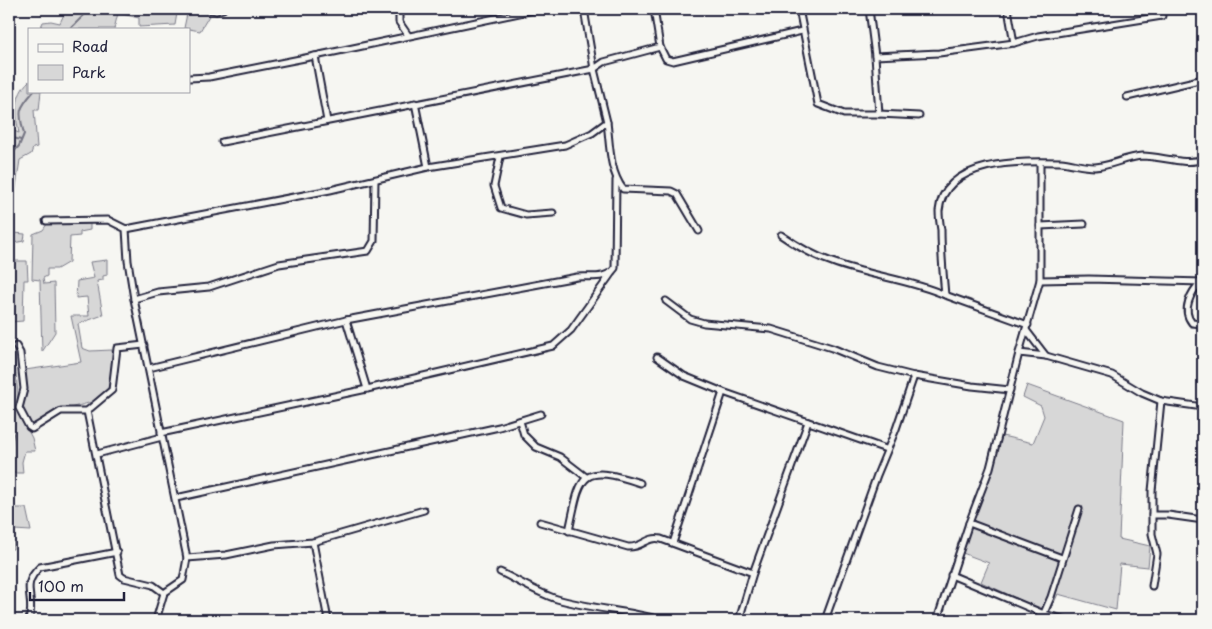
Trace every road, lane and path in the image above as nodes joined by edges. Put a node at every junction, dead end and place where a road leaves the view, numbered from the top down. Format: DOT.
graph roads {
  1 [pos="208,9"];
  2 [pos="222,9"];
  3 [pos="399,9"];
  4 [pos="538,9"];
  5 [pos="584,9"];
  6 [pos="654,9"];
  7 [pos="799,9"];
  8 [pos="868,9"];
  9 [pos="1008,9"];
  10 [pos="1162,16"];
  11 [pos="802,31"];
  12 [pos="408,35"];
  13 [pos="1014,43"];
  14 [pos="660,47"];
  15 [pos="315,56"];
  16 [pos="875,56"];
  17 [pos="594,69"];
  18 [pos="190,78"];
  19 [pos="1203,79"];
  20 [pos="1127,96"];
  21 [pos="415,103"];
  22 [pos="879,114"];
  23 [pos="919,116"];
  24 [pos="327,121"];
  25 [pos="607,122"];
  26 [pos="222,142"];
  27 [pos="500,157"];
  28 [pos="1203,159"];
  29 [pos="1040,164"];
  30 [pos="428,168"];
  31 [pos="375,180"];
  32 [pos="616,180"];
  33 [pos="553,214"];
  34 [pos="46,221"];
  35 [pos="1084,224"];
  36 [pos="1040,226"];
  37 [pos="126,228"];
  38 [pos="698,231"];
  39 [pos="781,235"];
  40 [pos="611,274"];
  41 [pos="1040,280"];
  42 [pos="1202,282"];
  43 [pos="944,295"];
  44 [pos="134,300"];
  45 [pos="666,301"];
  46 [pos="346,320"];
  47 [pos="1203,324"];
  48 [pos="1027,328"];
  49 [pos="144,345"];
  50 [pos="16,346"];
  51 [pos="1019,353"];
  52 [pos="1046,356"];
  53 [pos="657,357"];
  54 [pos="149,368"];
  55 [pos="914,376"];
  56 [pos="367,389"];
  57 [pos="1010,390"];
  58 [pos="723,392"];
  59 [pos="1161,401"];
  60 [pos="1203,407"];
  61 [pos="88,411"];
  62 [pos="541,414"];
  63 [pos="520,421"];
  64 [pos="808,422"];
  65 [pos="162,435"];
  66 [pos="886,449"];
  67 [pos="97,454"];
  68 [pos="586,477"];
  69 [pos="640,483"];
  70 [pos="176,498"];
  71 [pos="1079,509"];
  72 [pos="424,510"];
  73 [pos="1152,515"];
  74 [pos="1203,520"];
  75 [pos="540,522"];
  76 [pos="969,523"];
  77 [pos="569,531"];
  78 [pos="313,542"];
  79 [pos="673,542"];
  80 [pos="117,552"];
  81 [pos="187,558"];
  82 [pos="1062,558"];
  83 [pos="500,572"];
  84 [pos="753,573"];
  85 [pos="951,575"];
  86 [pos="1152,586"];
  87 [pos="164,593"];
  88 [pos="1044,614"];
  89 [pos="29,620"];
  90 [pos="156,620"];
  91 [pos="328,620"];
  92 [pos="660,620"];
  93 [pos="739,620"];
  94 [pos="824,620"];
  95 [pos="936,620"];
  96 [pos="1041,620"];
  97 [pos="1066,620"];
  1 -- 2 [label="street"];
  3 -- 12 [label="street"];
  4 -- 12 [label="street"];
  5 -- 17 [label="street"];
  6 -- 14 [label="street"];
  7 -- 11 [label="street"];
  8 -- 16 [label="street"];
  9 -- 13 [label="street"];
  10 -- 13 [label="street"];
  11 -- 14 [label="street"];
  11 -- 22 [label="street"];
  12 -- 15 [label="street"];
  13 -- 16 [label="street"];
  14 -- 17 [label="street"];
  15 -- 18 [label="street"];
  15 -- 24 [label="street"];
  16 -- 22 [label="street"];
  17 -- 21 [label="street"];
  17 -- 25 [label="street"];
  19 -- 20 [label="street"];
  21 -- 24 [label="street"];
  21 -- 30 [label="street"];
  22 -- 23 [label="street"];
  24 -- 26 [label="street"];
  25 -- 27 [label="street"];
  25 -- 32 [label="street"];
  27 -- 30 [label="street"];
  27 -- 33 [label="street"];
  28 -- 29 [label="street"];
  29 -- 36 [label="street"];
  29 -- 43 [label="street"];
  30 -- 31 [label="street"];
  31 -- 37 [label="street"];
  31 -- 44 [label="street"];
  32 -- 38 [label="street"];
  32 -- 40 [label="street"];
  34 -- 37 [label="street"];
  35 -- 36 [label="street"];
  36 -- 41 [label="street"];
  37 -- 44 [label="street"];
  39 -- 43 [label="street"];
  40 -- 46 [label="street"];
  40 -- 56 [label="street"];
  41 -- 42 [label="street"];
  41 -- 48 [label="street"];
  42 -- 47 [label="street"];
  43 -- 48 [label="street"];
  44 -- 49 [label="street"];
  45 -- 55 [label="street"];
  46 -- 54 [label="street"];
  46 -- 56 [label="street"];
  48 -- 51 [label="street"];
  48 -- 52 [label="street"];
  49 -- 54 [label="street"];
  49 -- 61 [label="street"];
  50 -- 61 [label="street"];
  51 -- 52 [label="street"];
  51 -- 57 [label="street"];
  52 -- 59 [label="street"];
  53 -- 58 [label="street"];
  54 -- 65 [label="street"];
  55 -- 57 [label="street"];
  55 -- 66 [label="street"];
  56 -- 65 [label="street"];
  57 -- 76 [label="street"];
  58 -- 64 [label="street"];
  58 -- 79 [label="street"];
  59 -- 60 [label="street"];
  59 -- 73 [label="street"];
  61 -- 67 [label="street"];
  62 -- 63 [label="street"];
  63 -- 68 [label="street"];
  63 -- 70 [label="street"];
  64 -- 66 [label="street"];
  64 -- 84 [label="street"];
  65 -- 67 [label="street"];
  65 -- 70 [label="street"];
  66 -- 94 [label="street"];
  67 -- 80 [label="street"];
  68 -- 69 [label="street"];
  68 -- 77 [label="street"];
  70 -- 81 [label="street"];
  71 -- 82 [label="street"];
  72 -- 78 [label="street"];
  73 -- 74 [label="street"];
  73 -- 86 [label="street"];
  75 -- 77 [label="street"];
  76 -- 82 [label="street"];
  76 -- 85 [label="street"];
  77 -- 79 [label="street"];
  78 -- 81 [label="street"];
  78 -- 91 [label="street"];
  79 -- 84 [label="street"];
  80 -- 87 [label="street"];
  80 -- 89 [label="street"];
  81 -- 87 [label="street"];
  82 -- 88 [label="street"];
  83 -- 92 [label="street"];
  84 -- 93 [label="street"];
  85 -- 88 [label="street"];
  85 -- 95 [label="street"];
  87 -- 90 [label="street"];
  88 -- 96 [label="street"];
  88 -- 97 [label="street"];
}
